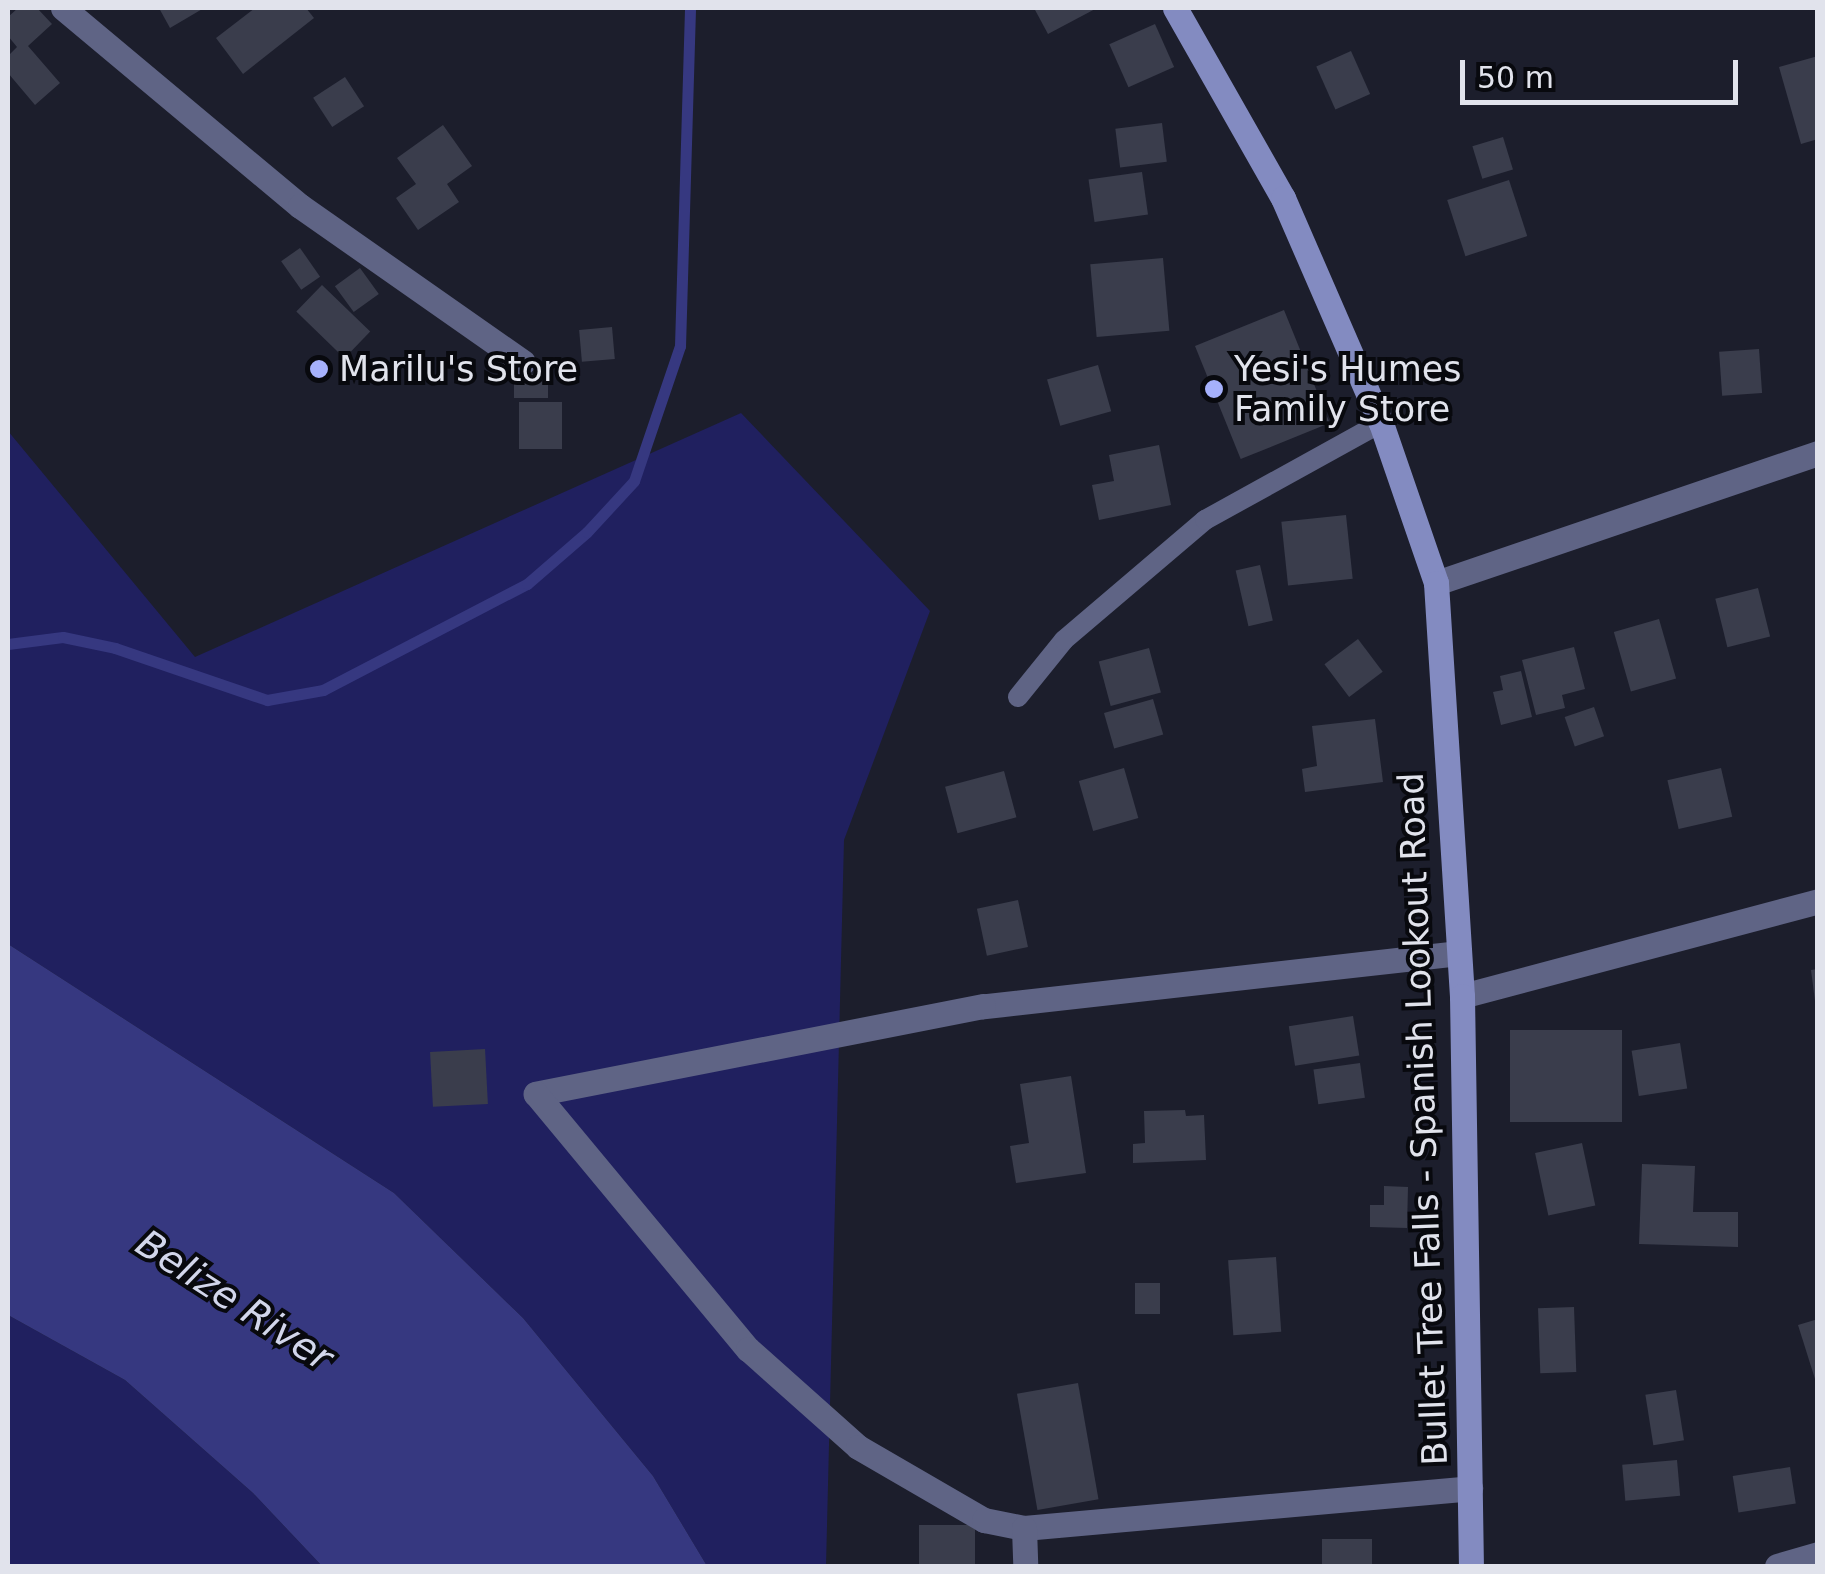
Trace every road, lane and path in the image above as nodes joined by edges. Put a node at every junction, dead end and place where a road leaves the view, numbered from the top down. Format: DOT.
graph roads {
  1 [pos="63,8"];
  2 [pos="1175,8"];
  3 [pos="523,362"];
  4 [pos="1381,422"];
  5 [pos="1818,453"];
  6 [pos="1436,583"];
  7 [pos="1018,697"];
  8 [pos="1818,900"];
  9 [pos="1459,953"];
  10 [pos="1462,996"];
  11 [pos="1470,1488"];
  12 [pos="1024,1528"];
  13 [pos="1818,1554"];
  14 [pos="1025,1566"];
  15 [pos="1471,1566"];
  16 [pos="1778,1566"];
  1 -- 3 [label="street"];
  2 -- 4 [label="main road, Bullet Tree Falls - Spanish Lookout Road"];
  4 -- 6 [label="main road, Bullet Tree Falls - Spanish Lookout Road"];
  4 -- 7 [label="lane"];
  5 -- 6 [label="street"];
  6 -- 9 [label="main road, Bullet Tree Falls - Spanish Lookout Road"];
  8 -- 10 [label="street"];
  9 -- 10 [label="main road, Bullet Tree Falls - Spanish Lookout Road"];
  9 -- 12 [label="street"];
  10 -- 11 [label="main road, Bullet Tree Falls - Spanish Lookout Road"];
  11 -- 12 [label="street"];
  11 -- 15 [label="main road, Bullet Tree Falls - Spanish Lookout Road"];
  12 -- 14 [label="street"];
  13 -- 16 [label="street"];
}
